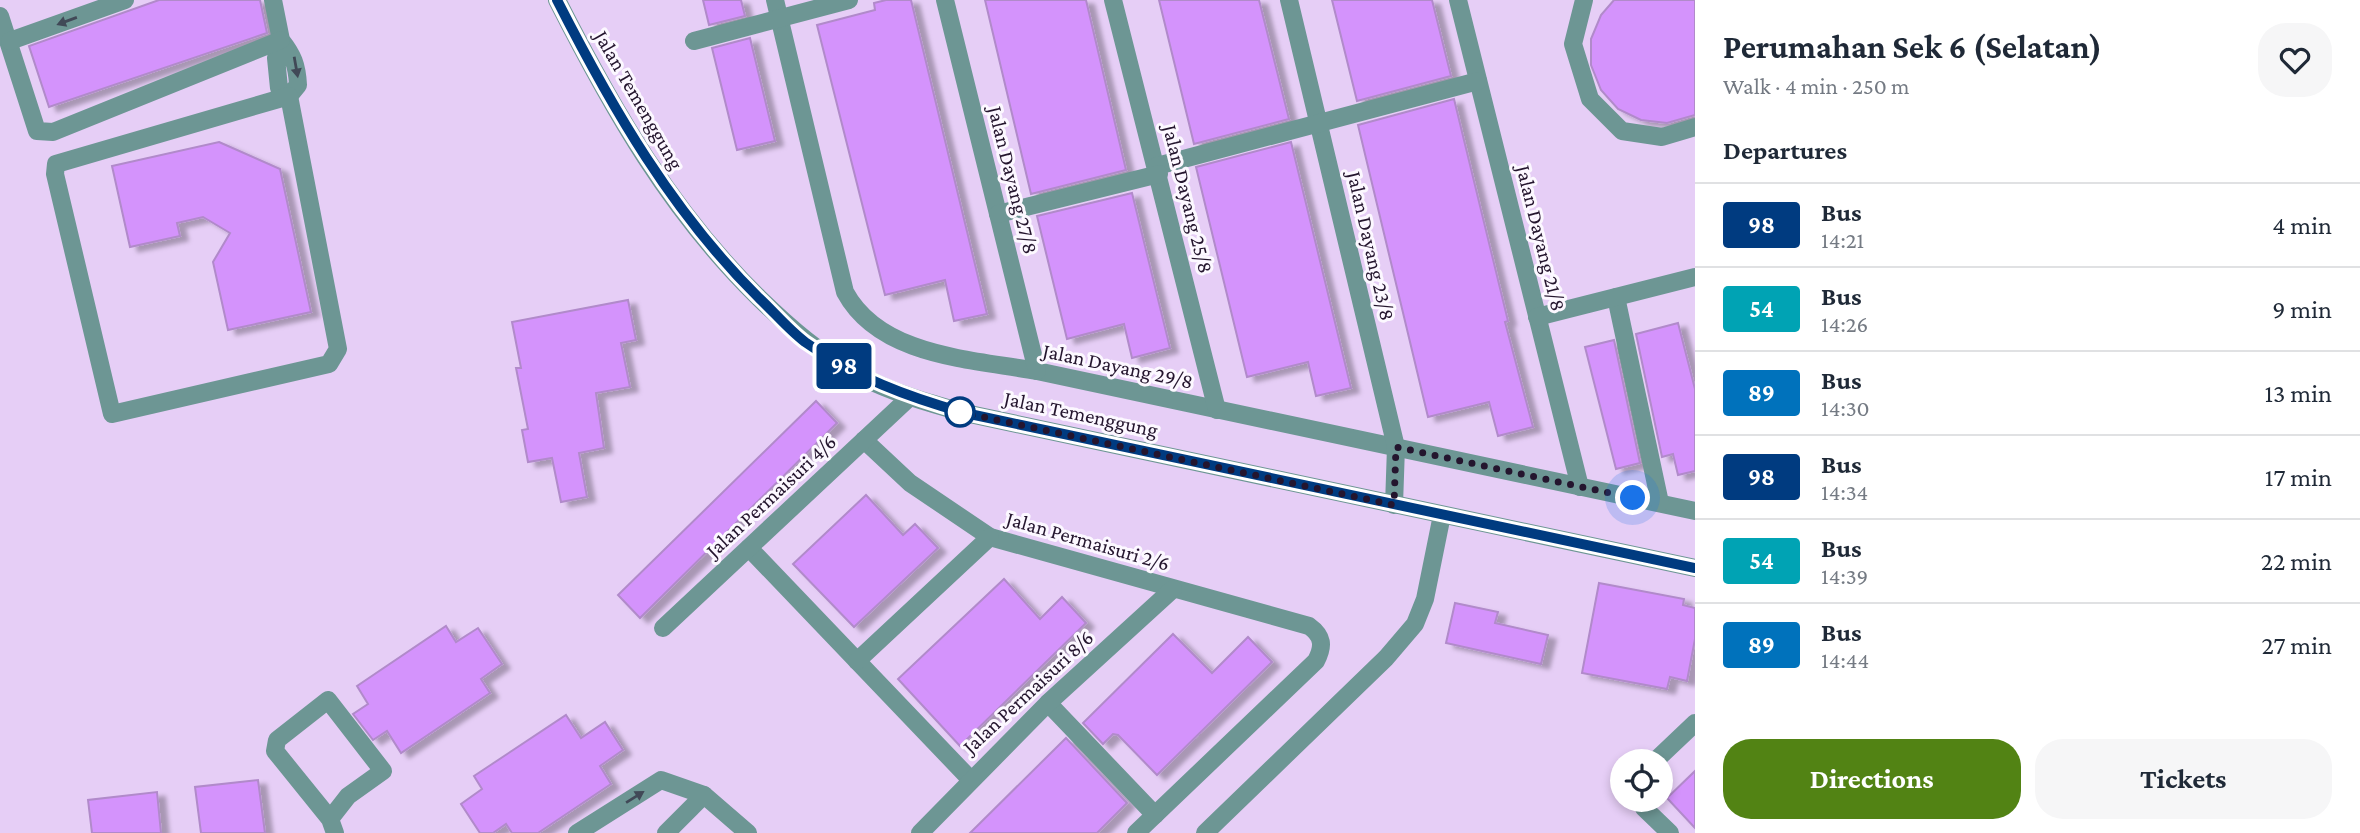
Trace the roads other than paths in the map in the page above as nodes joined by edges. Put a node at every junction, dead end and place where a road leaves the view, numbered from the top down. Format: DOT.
graph roads {
  1 [pos="125,0"];
  2 [pos="273,0"];
  3 [pos="557,0"];
  4 [pos="849,0"];
  5 [pos="945,0"];
  6 [pos="1113,0"];
  7 [pos="1289,0"];
  8 [pos="1458,0"];
  9 [pos="1584,0"];
  10 [pos="777,9"];
  11 [pos="0,16"];
  12 [pos="281,40"];
  13 [pos="10,41"];
  14 [pos="694,41"];
  15 [pos="1478,81"];
  16 [pos="289,96"];
  17 [pos="1319,124"];
  18 [pos="1695,127"];
  19 [pos="1158,170"];
  20 [pos="998,214"];
  21 [pos="1694,282"];
  22 [pos="1616,297"];
  23 [pos="1537,317"];
  24 [pos="1037,371"];
  25 [pos="910,397"];
  26 [pos="1217,410"];
  27 [pos="864,440"];
  28 [pos="1396,447"];
  29 [pos="1580,487"];
  30 [pos="1660,503"];
  31 [pos="1394,505"];
  32 [pos="1695,511"];
  33 [pos="1442,515"];
  34 [pos="990,537"];
  35 [pos="749,548"];
  36 [pos="1695,568"];
  37 [pos="1173,589"];
  38 [pos="663,628"];
  39 [pos="858,662"];
  40 [pos="1048,703"];
  41 [pos="1695,723"];
  42 [pos="1668,749"];
  43 [pos="970,779"];
  44 [pos="705,795"];
  45 [pos="1650,812"];
  46 [pos="1155,815"];
  47 [pos="332,826"];
  48 [pos="577,833"];
  49 [pos="666,833"];
  50 [pos="748,833"];
  51 [pos="920,833"];
  52 [pos="1136,833"];
  53 [pos="1205,833"];
  54 [pos="1670,833"];
  1 -- 13 [label="street, one-way"];
  2 -- 12 [label="street"];
  3 -- 25 [label="street, Jalan Temenggung"];
  4 -- 10 [label="street"];
  5 -- 20 [label="street, Jalan Dayang 27/8"];
  6 -- 19 [label="street, Jalan Dayang 25/8"];
  7 -- 17 [label="street, Jalan Dayang 23/8"];
  8 -- 15 [label="street, Jalan Dayang 21/8"];
  9 -- 18 [label="street"];
  10 -- 14 [label="street"];
  10 -- 24 [label="street, Jalan Dayang 29/8"];
  11 -- 13 [label="street"];
  12 -- 13 [label="street"];
  12 -- 16 [label="street"];
  15 -- 17 [label="street"];
  15 -- 23 [label="street, Jalan Dayang 21/8"];
  16 -- 16 [label="street"];
  17 -- 19 [label="street"];
  17 -- 28 [label="street, Jalan Dayang 23/8"];
  19 -- 20 [label="street"];
  19 -- 26 [label="street, Jalan Dayang 25/8"];
  20 -- 24 [label="street, Jalan Dayang 27/8"];
  21 -- 22 [label="street"];
  22 -- 23 [label="street"];
  22 -- 30 [label="street"];
  23 -- 29 [label="street, Jalan Dayang 21/8"];
  24 -- 26 [label="street, Jalan Dayang 29/8"];
  25 -- 27 [label="street, Jalan Permaisuri 4/6"];
  25 -- 31 [label="street, Jalan Temenggung"];
  26 -- 28 [label="street, Jalan Dayang 29/8"];
  27 -- 34 [label="street, Jalan Permaisuri 2/6"];
  27 -- 35 [label="street, Jalan Permaisuri 4/6"];
  28 -- 29 [label="street, Jalan Dayang 29/8"];
  28 -- 31 [label="street, Jalan Dayang 23/8"];
  29 -- 30 [label="street, Jalan Dayang 29/8"];
  30 -- 32 [label="street, Jalan Dayang 29/8"];
  31 -- 33 [label="street, Jalan Temenggung"];
  33 -- 36 [label="street, Jalan Temenggung"];
  33 -- 53 [label="street"];
  34 -- 37 [label="street, Jalan Permaisuri 2/6"];
  34 -- 39 [label="street"];
  35 -- 38 [label="street, Jalan Permaisuri 4/6"];
  35 -- 39 [label="street"];
  37 -- 40 [label="street, Jalan Permaisuri 8/6"];
  37 -- 46 [label="street, Jalan Permaisuri 2/6"];
  39 -- 43 [label="street"];
  40 -- 43 [label="street, Jalan Permaisuri 8/6"];
  40 -- 46 [label="street"];
  41 -- 42 [label="street"];
  43 -- 51 [label="street, Jalan Permaisuri 8/6"];
  48 -- 44 [label="street, one-way"];
  44 -- 49 [label="street"];
  44 -- 50 [label="street"];
  45 -- 54 [label="street"];
  46 -- 52 [label="street"];
  47 -- 47 [label="street"];
}
